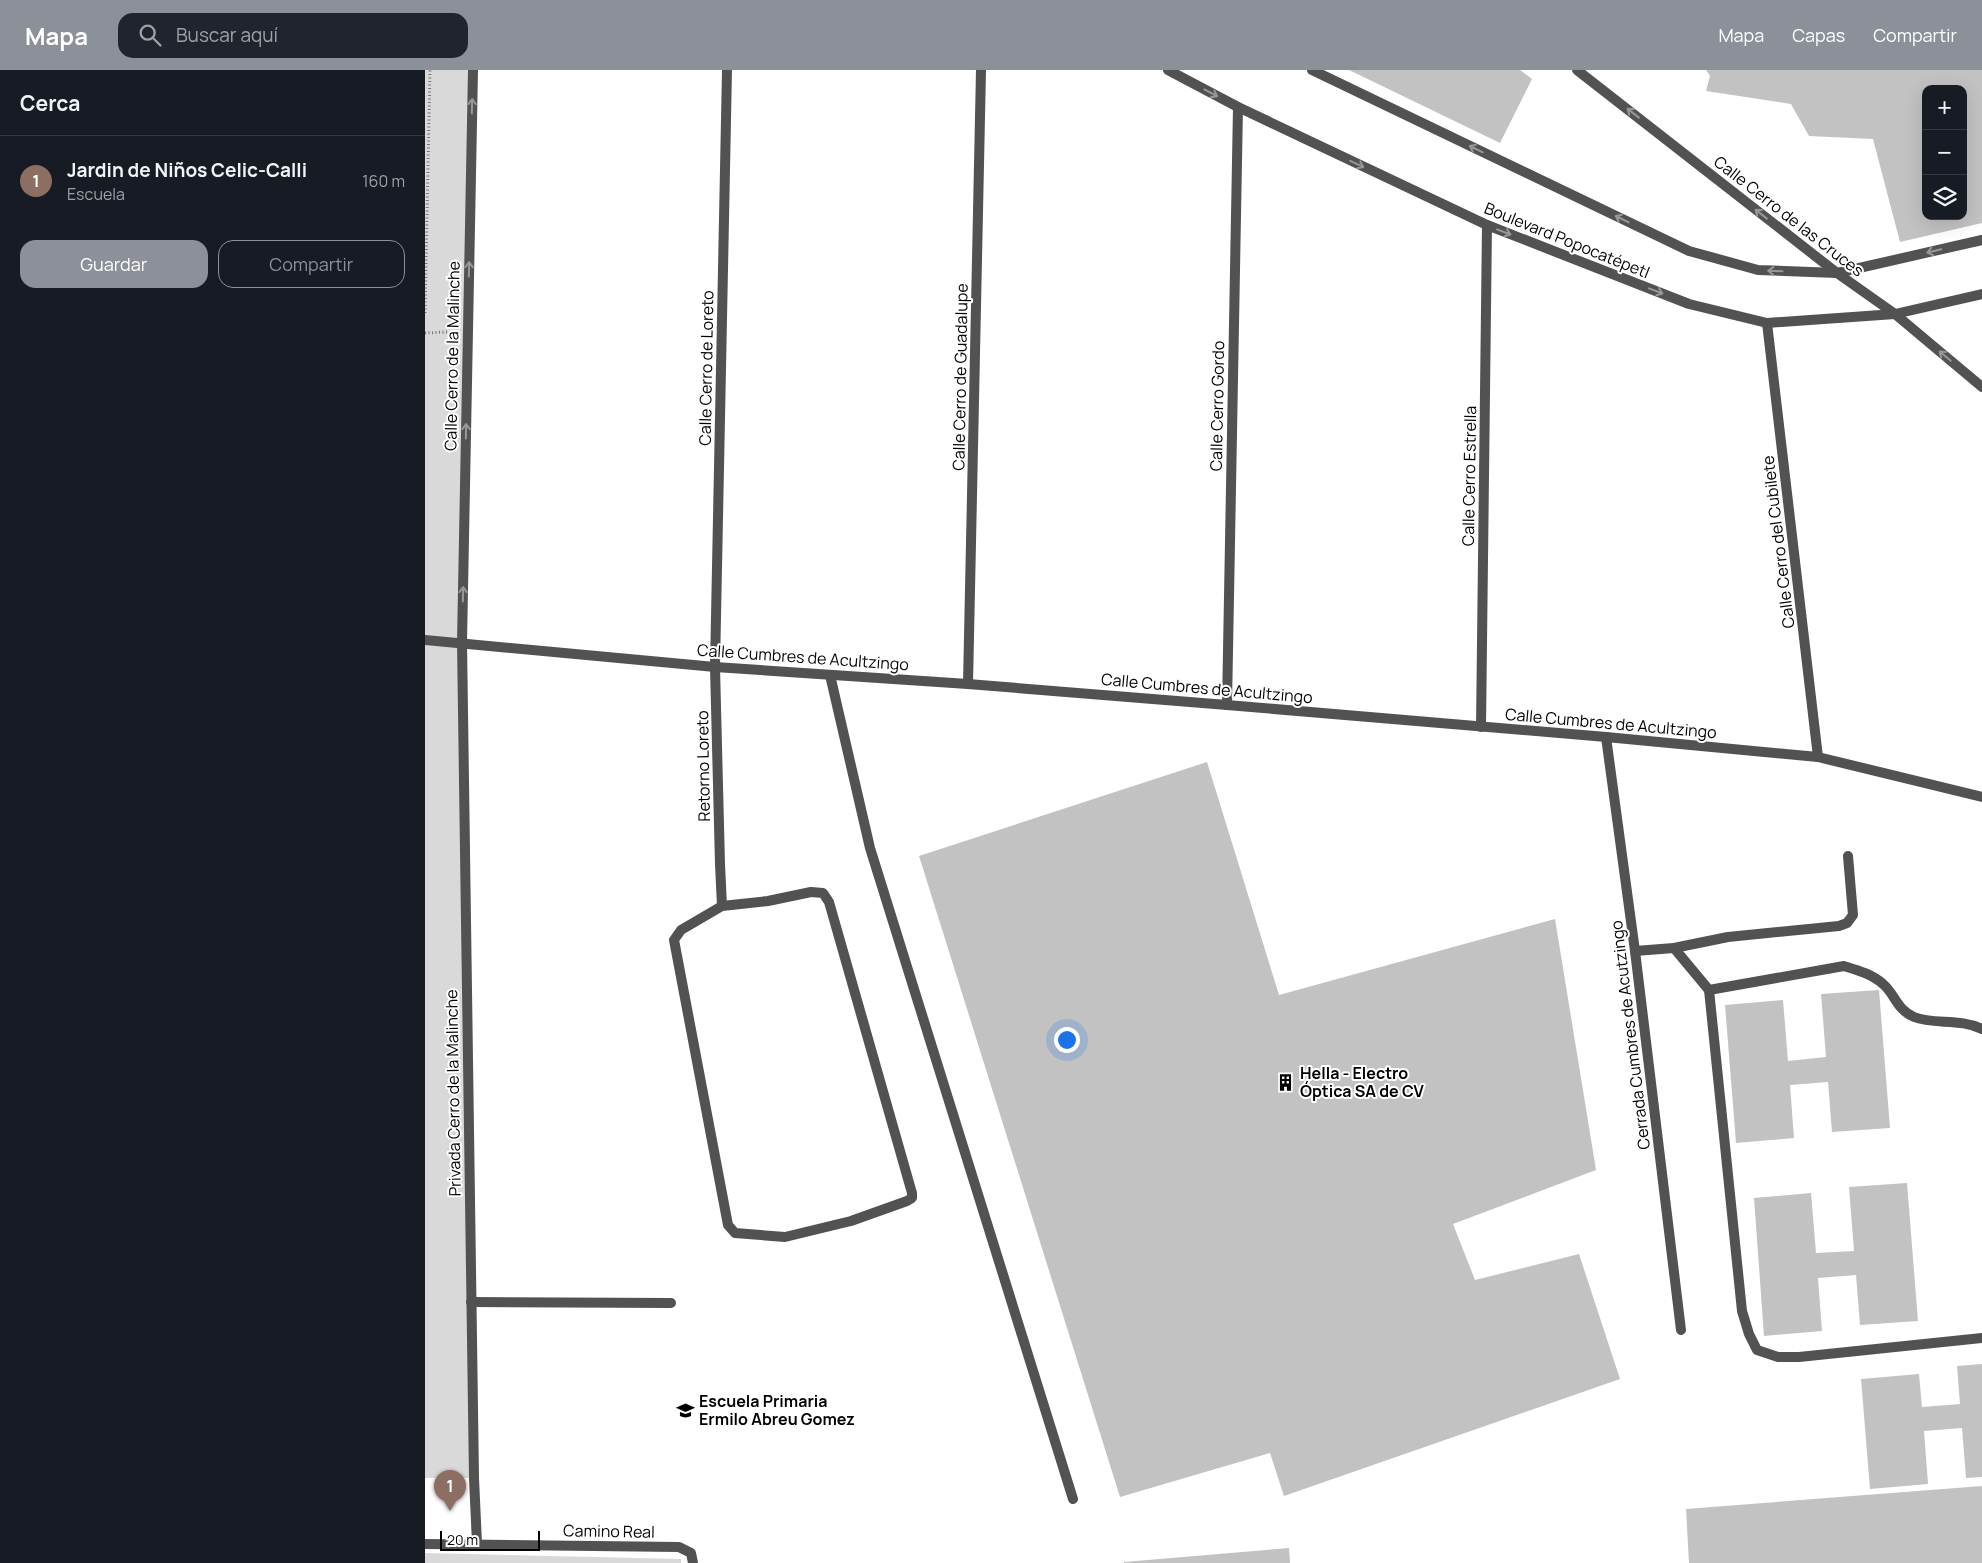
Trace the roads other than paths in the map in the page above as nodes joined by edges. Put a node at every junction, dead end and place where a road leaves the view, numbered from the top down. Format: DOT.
graph roads {
  1 [pos="473,70"];
  2 [pos="727,70"];
  3 [pos="981,70"];
  4 [pos="1168,70"];
  5 [pos="1312,70"];
  6 [pos="1577,70"];
  7 [pos="1238,107"];
  8 [pos="1487,226"];
  9 [pos="1982,240"];
  10 [pos="1837,273"];
  11 [pos="1982,294"];
  12 [pos="1895,314"];
  13 [pos="1767,323"];
  14 [pos="1982,387"];
  15 [pos="425,640"];
  16 [pos="462,642"];
  17 [pos="715,667"];
  18 [pos="830,675"];
  19 [pos="968,684"];
  20 [pos="1227,705"];
  21 [pos="1481,727"];
  22 [pos="1606,737"];
  23 [pos="1818,757"];
  24 [pos="1982,797"];
  25 [pos="1848,856"];
  26 [pos="722,906"];
  27 [pos="1674,948"];
  28 [pos="1635,951"];
  29 [pos="1709,990"];
  30 [pos="1982,1029"];
  31 [pos="471,1302"];
  32 [pos="671,1303"];
  33 [pos="1681,1330"];
  34 [pos="1982,1338"];
  35 [pos="1073,1499"];
  36 [pos="425,1544"];
  37 [pos="477,1544"];
  38 [pos="693,1563"];
  16 -- 1 [label="street, Calle Cerro de la Malinche, one-way"];
  2 -- 17 [label="street, Calle Cerro de Loreto"];
  3 -- 19 [label="street, Calle Cerro de Guadalupe"];
  4 -- 7 [label="street, Boulevard Popocatépetl, one-way"];
  10 -- 5 [label="street, one-way"];
  10 -- 6 [label="street, Calle Cerro de las Cruces, one-way"];
  7 -- 8 [label="street, Boulevard Popocatépetl, one-way"];
  7 -- 20 [label="street, Calle Cerro Gordo"];
  8 -- 13 [label="street, Boulevard Popocatépetl, one-way"];
  8 -- 21 [label="street, Calle Cerro Estrella"];
  9 -- 10 [label="street, one-way"];
  10 -- 12 [label="street, Calle Cerro de las Cruces"];
  11 -- 12 [label="street, Boulevard Popocatépetl"];
  12 -- 13 [label="street, Boulevard Popocatépetl"];
  14 -- 12 [label="street, Calle Cerro de las Cruces, one-way"];
  13 -- 23 [label="street, Calle Cerro del Cubilete"];
  15 -- 16 [label="street, Calle Cumbres de Acultzingo"];
  16 -- 17 [label="street, Calle Cumbres de Acultzingo"];
  16 -- 31 [label="street, Privada Cerro de la Malinche"];
  17 -- 18 [label="street, Calle Cumbres de Acultzingo"];
  17 -- 26 [label="street, Retorno Loreto"];
  18 -- 19 [label="street, Calle Cumbres de Acultzingo"];
  18 -- 35 [label="street"];
  19 -- 20 [label="street, Calle Cumbres de Acultzingo"];
  20 -- 21 [label="street, Calle Cumbres de Acultzingo"];
  21 -- 22 [label="street, Calle Cumbres de Acultzingo"];
  22 -- 23 [label="street, Calle Cumbres de Acultzingo"];
  22 -- 28 [label="street, Cerrada Cumbres de Acutzingo"];
  23 -- 24 [label="street, Calle Cumbres de Acultzingo"];
  25 -- 27 [label="street"];
  26 -- 26 [label="street"];
  27 -- 28 [label="street"];
  27 -- 29 [label="street"];
  28 -- 33 [label="street, Cerrada Cumbres de Acutzingo"];
  29 -- 30 [label="street"];
  29 -- 34 [label="street"];
  31 -- 32 [label="street"];
  31 -- 37 [label="street, Privada Cerro de la Malinche"];
  36 -- 37 [label="street, Camino Real"];
  37 -- 38 [label="street, Camino Real"];
}
